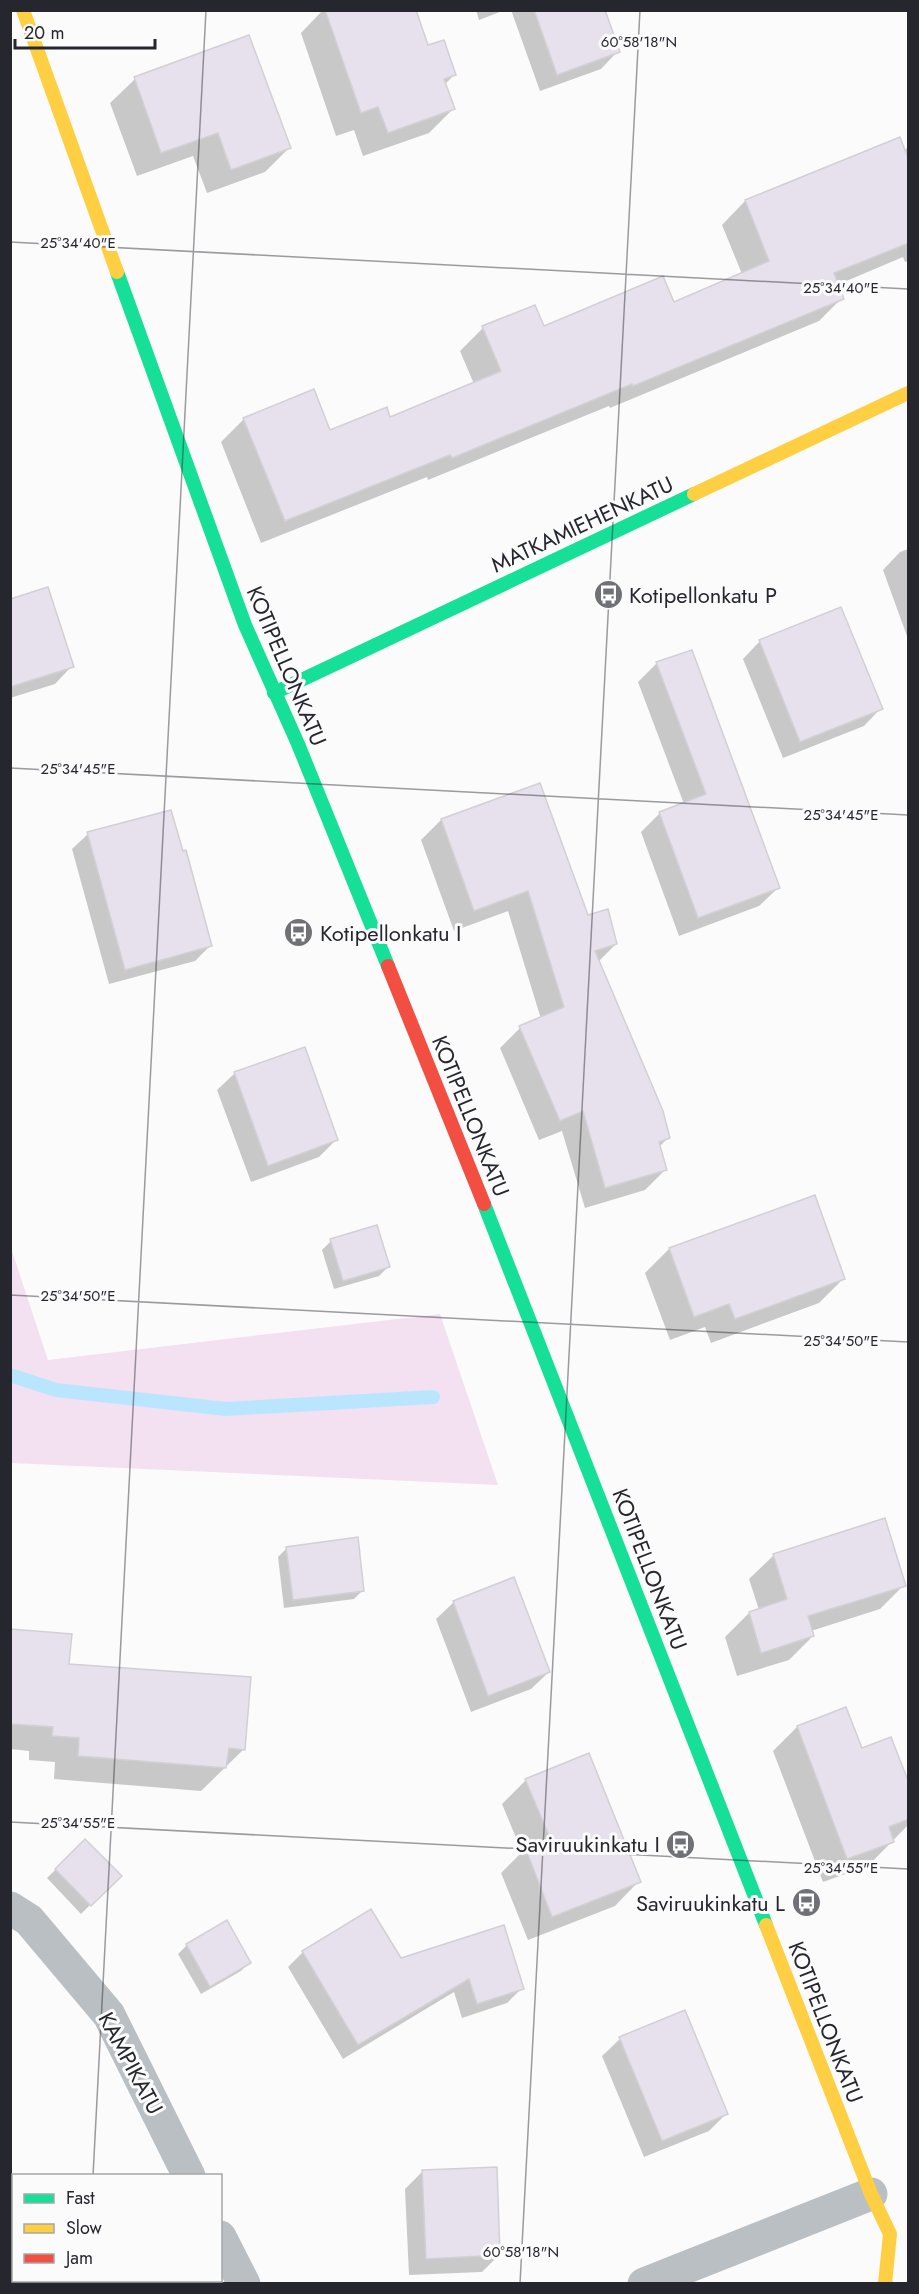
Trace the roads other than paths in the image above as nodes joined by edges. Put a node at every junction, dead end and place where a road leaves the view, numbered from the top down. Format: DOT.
graph roads {
  1 [pos="24,10"];
  2 [pos="909,393"];
  3 [pos="274,693"];
  4 [pos="10,1908"];
  5 [pos="188,2174"];
  6 [pos="871,2194"];
  7 [pos="899,2230"];
  8 [pos="222,2241"];
  9 [pos="244,2283"];
  10 [pos="644,2283"];
  11 [pos="885,2283"];
  1 -- 3 [label="street, KOTIPELLONKATU"];
  2 -- 3 [label="street, MATKAMIEHENKATU"];
  3 -- 6 [label="street, KOTIPELLONKATU"];
  4 -- 5 [label="street, KAMPIKATU"];
  6 -- 7 [label="street, KOTIPELLONKATU"];
  6 -- 10 [label="street"];
  7 -- 11 [label="street"];
  8 -- 9 [label="street"];
}
